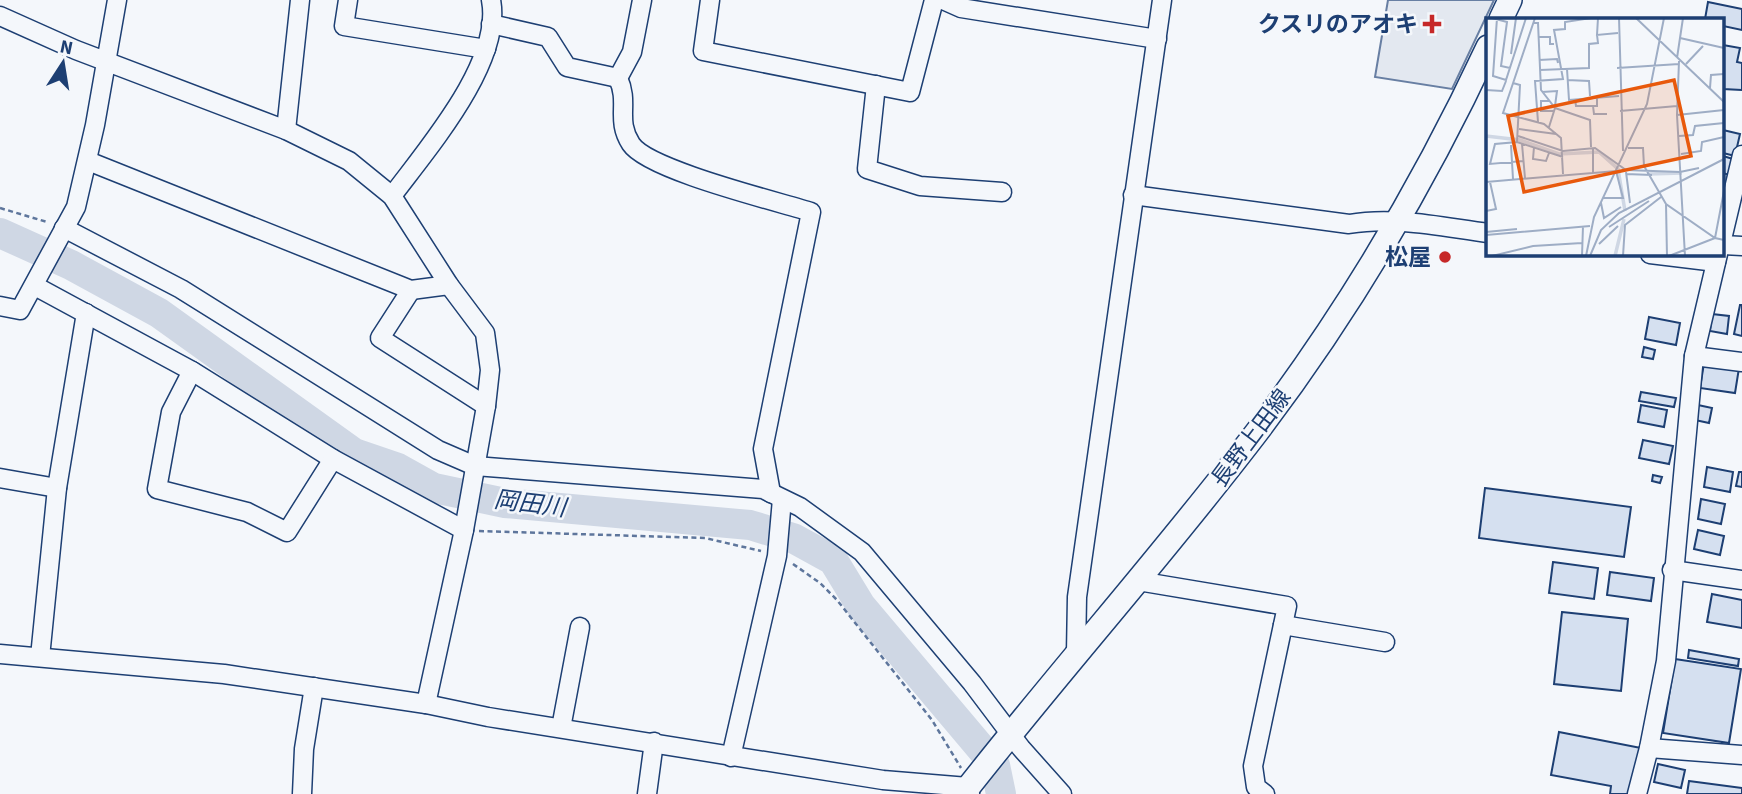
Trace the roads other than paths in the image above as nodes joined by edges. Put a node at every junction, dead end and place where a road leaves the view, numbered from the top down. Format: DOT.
graph roads {
  1 [pos="117,0"];
  2 [pos="300,0"];
  3 [pos="348,0"];
  4 [pos="642,0"];
  5 [pos="710,0"];
  6 [pos="934,0"];
  7 [pos="943,0"];
  8 [pos="1161,0"];
  9 [pos="1510,0"];
  10 [pos="493,1"];
  11 [pos="0,16"];
  12 [pos="1501,18"];
  13 [pos="491,24"];
  14 [pos="1157,39"];
  15 [pos="486,49"];
  16 [pos="1486,51"];
  17 [pos="106,61"];
  18 [pos="618,78"];
  19 [pos="876,85"];
  20 [pos="286,130"];
  21 [pos="1742,155"];
  22 [pos="88,161"];
  23 [pos="1002,192"];
  24 [pos="1133,195"];
  25 [pos="393,196"];
  26 [pos="1395,221"];
  27 [pos="62,230"];
  28 [pos="1724,231"];
  29 [pos="1486,233"];
  30 [pos="1742,246"];
  31 [pos="1724,252"];
  32 [pos="1719,256"];
  33 [pos="36,283"];
  34 [pos="449,285"];
  35 [pos="411,290"];
  36 [pos="0,306"];
  37 [pos="86,313"];
  38 [pos="1694,356"];
  39 [pos="1742,362"];
  40 [pos="192,371"];
  41 [pos="486,405"];
  42 [pos="333,459"];
  43 [pos="474,470"];
  44 [pos="0,478"];
  45 [pos="57,488"];
  46 [pos="777,496"];
  47 [pos="465,523"];
  48 [pos="1672,570"];
  49 [pos="1742,580"];
  50 [pos="1138,581"];
  51 [pos="1283,625"];
  52 [pos="580,627"];
  53 [pos="1385,642"];
  54 [pos="1076,653"];
  55 [pos="0,654"];
  56 [pos="40,657"];
  57 [pos="314,687"];
  58 [pos="426,704"];
  59 [pos="561,728"];
  60 [pos="1012,735"];
  61 [pos="654,742"];
  62 [pos="1649,748"];
  63 [pos="1742,755"];
  64 [pos="731,757"];
  65 [pos="967,792"];
  66 [pos="302,794"];
  67 [pos="647,794"];
  68 [pos="1062,794"];
  69 [pos="1265,794"];
  70 [pos="1637,794"];
  1 -- 17 [label="street"];
  2 -- 20 [label="street"];
  3 -- 15 [label="street"];
  4 -- 18 [label="street"];
  5 -- 19 [label="street"];
  6 -- 19 [label="street"];
  7 -- 14 [label="street"];
  8 -- 14 [label="street"];
  9 -- 12 [label="main road"];
  10 -- 13 [label="street"];
  11 -- 17 [label="street"];
  13 -- 15 [label="street"];
  13 -- 18 [label="street"];
  14 -- 24 [label="street"];
  15 -- 25 [label="street"];
  16 -- 26 [label="main road, 長野上田線"];
  17 -- 20 [label="street"];
  17 -- 22 [label="street"];
  18 -- 46 [label="street"];
  19 -- 23 [label="street"];
  20 -- 25 [label="street"];
  21 -- 28 [label="street"];
  22 -- 27 [label="street"];
  22 -- 35 [label="street"];
  24 -- 26 [label="street"];
  24 -- 54 [label="street"];
  25 -- 34 [label="street"];
  26 -- 29 [label="street"];
  26 -- 50 [label="main road, 長野上田線"];
  27 -- 33 [label="street"];
  27 -- 43 [label="street"];
  30 -- 31 [label="street"];
  32 -- 38 [label="street"];
  33 -- 36 [label="street"];
  33 -- 37 [label="street"];
  34 -- 35 [label="street"];
  34 -- 41 [label="street"];
  35 -- 41 [label="street"];
  37 -- 40 [label="street"];
  37 -- 45 [label="street"];
  38 -- 39 [label="street"];
  38 -- 48 [label="street"];
  40 -- 42 [label="street"];
  40 -- 42 [label="street"];
  41 -- 43 [label="street"];
  42 -- 47 [label="street"];
  43 -- 46 [label="street"];
  43 -- 47 [label="street"];
  44 -- 45 [label="street"];
  45 -- 56 [label="street"];
  46 -- 60 [label="street"];
  46 -- 64 [label="street"];
  47 -- 58 [label="street"];
  48 -- 49 [label="street"];
  48 -- 62 [label="street"];
  50 -- 51 [label="street"];
  50 -- 54 [label="main road, 長野上田線"];
  51 -- 53 [label="street"];
  51 -- 69 [label="street"];
  52 -- 59 [label="street"];
  54 -- 60 [label="main road, 長野上田線"];
  55 -- 56 [label="street"];
  56 -- 57 [label="street"];
  57 -- 58 [label="street"];
  57 -- 66 [label="street"];
  58 -- 59 [label="street"];
  59 -- 61 [label="street"];
  60 -- 65 [label="main road, 長野上田線"];
  60 -- 68 [label="street"];
  61 -- 64 [label="street"];
  61 -- 67 [label="street"];
  62 -- 63 [label="street"];
  62 -- 70 [label="street"];
  64 -- 65 [label="street"];
}
